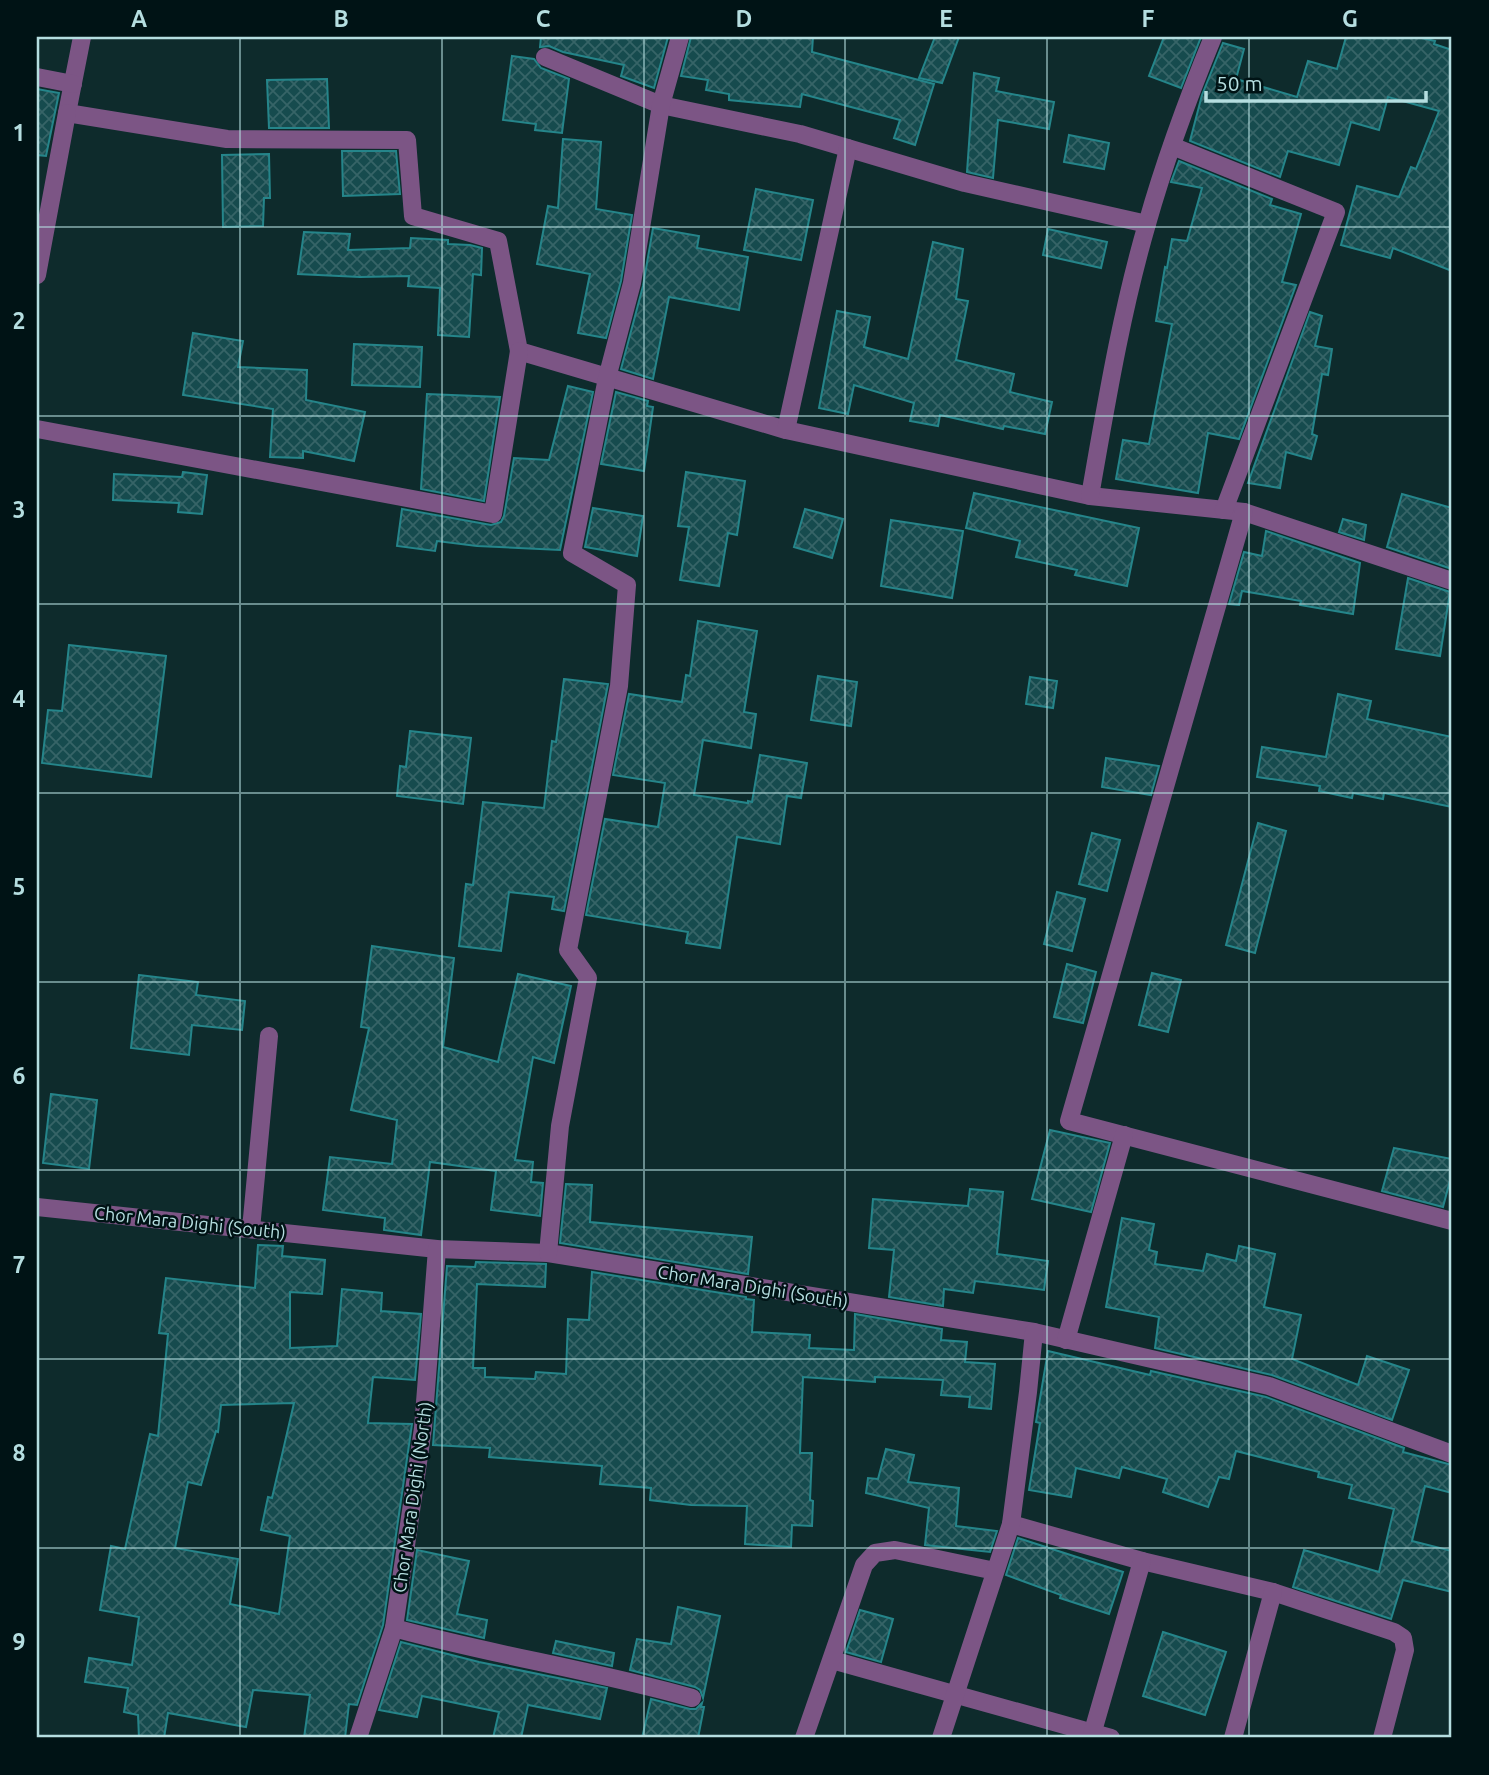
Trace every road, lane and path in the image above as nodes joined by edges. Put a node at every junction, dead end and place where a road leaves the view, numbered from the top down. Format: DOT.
graph roads {
  1 [pos="82,37"];
  2 [pos="680,37"];
  3 [pos="1213,37"];
  4 [pos="545,57"];
  5 [pos="37,78"];
  6 [pos="73,84"];
  7 [pos="661,105"];
  8 [pos="67,113"];
  9 [pos="1172,146"];
  10 [pos="848,148"];
  11 [pos="1147,224"];
  12 [pos="37,275"];
  13 [pos="519,351"];
  14 [pos="607,378"];
  15 [pos="37,429"];
  16 [pos="786,430"];
  17 [pos="1090,496"];
  18 [pos="1224,510"];
  19 [pos="1244,512"];
  20 [pos="1452,581"];
  21 [pos="269,1035"];
  22 [pos="1124,1135"];
  23 [pos="37,1207"];
  24 [pos="1452,1221"];
  25 [pos="251,1229"];
  26 [pos="437,1249"];
  27 [pos="548,1252"];
  28 [pos="1034,1332"];
  29 [pos="1066,1340"];
  30 [pos="1452,1454"];
  31 [pos="1011,1524"];
  32 [pos="1142,1561"];
  33 [pos="995,1571"];
  34 [pos="1273,1592"];
  35 [pos="394,1628"];
  36 [pos="832,1660"];
  37 [pos="954,1696"];
  38 [pos="692,1698"];
  39 [pos="1092,1735"];
  40 [pos="358,1738"];
  41 [pos="804,1738"];
  42 [pos="942,1738"];
  43 [pos="1111,1738"];
  44 [pos="1233,1738"];
  45 [pos="1382,1738"];
  1 -- 6 [label="street"];
  2 -- 7 [label="street"];
  3 -- 9 [label="street"];
  4 -- 7 [label="street"];
  5 -- 6 [label="street"];
  6 -- 8 [label="street"];
  7 -- 10 [label="street"];
  7 -- 14 [label="street"];
  8 -- 12 [label="street"];
  8 -- 13 [label="street"];
  9 -- 11 [label="street"];
  9 -- 18 [label="street"];
  10 -- 11 [label="street"];
  10 -- 16 [label="street"];
  11 -- 17 [label="street"];
  13 -- 14 [label="street"];
  13 -- 15 [label="street"];
  14 -- 16 [label="street"];
  14 -- 27 [label="street"];
  16 -- 17 [label="street"];
  17 -- 18 [label="street"];
  18 -- 19 [label="street"];
  19 -- 20 [label="street"];
  19 -- 22 [label="street"];
  21 -- 25 [label="street"];
  22 -- 24 [label="street"];
  22 -- 29 [label="street"];
  23 -- 25 [label="street, Chor Mara Dighi (South)"];
  25 -- 26 [label="street, Chor Mara Dighi (South)"];
  26 -- 27 [label="street, Chor Mara Dighi (South)"];
  26 -- 35 [label="street, Chor Mara Dighi (North)"];
  27 -- 28 [label="street, Chor Mara Dighi (South)"];
  28 -- 29 [label="street, Chor Mara Dighi (South)"];
  28 -- 31 [label="street"];
  29 -- 30 [label="street, Chor Mara Dighi (South)"];
  31 -- 32 [label="street"];
  31 -- 33 [label="street"];
  32 -- 34 [label="street"];
  32 -- 39 [label="street"];
  33 -- 36 [label="street"];
  33 -- 37 [label="street"];
  34 -- 44 [label="street"];
  34 -- 45 [label="street"];
  35 -- 38 [label="street"];
  35 -- 40 [label="street, Chor Mara Dighi (North)"];
  36 -- 37 [label="street"];
  36 -- 41 [label="street"];
  37 -- 39 [label="street"];
  37 -- 42 [label="street"];
  39 -- 43 [label="street"];
}
